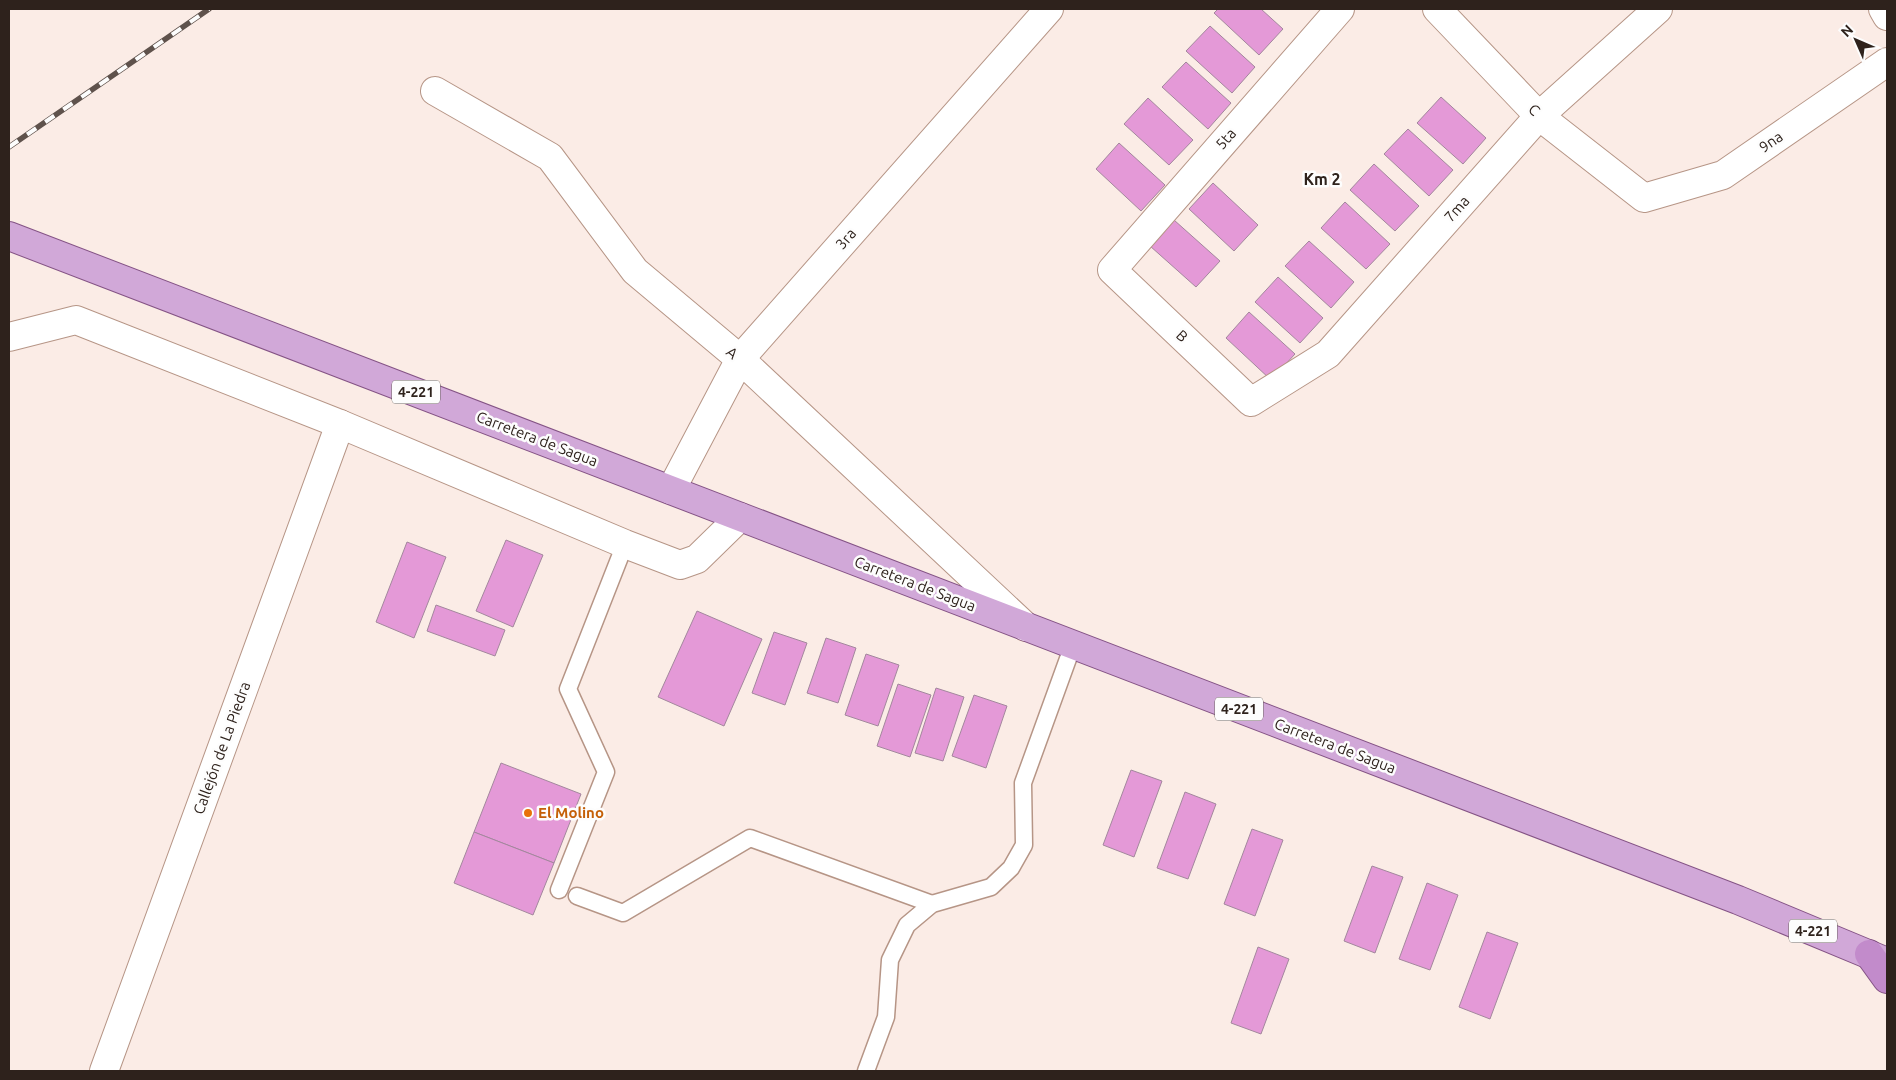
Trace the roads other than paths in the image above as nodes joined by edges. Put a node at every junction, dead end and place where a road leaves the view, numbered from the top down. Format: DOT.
graph roads {
  1 [pos="1049,9"];
  2 [pos="1340,9"];
  3 [pos="1437,9"];
  4 [pos="1658,9"];
  5 [pos="1883,9"];
  6 [pos="1887,16"];
  7 [pos="1887,62"];
  8 [pos="435,91"];
  9 [pos="1539,116"];
  10 [pos="1644,198"];
  11 [pos="9,236"];
  12 [pos="1112,270"];
  13 [pos="12,339"];
  14 [pos="740,359"];
  15 [pos="1251,402"];
  16 [pos="340,424"];
  17 [pos="670,490"];
  18 [pos="740,517"];
  19 [pos="625,544"];
  20 [pos="1026,627"];
  21 [pos="1073,645"];
  22 [pos="559,890"];
  23 [pos="577,896"];
  24 [pos="932,904"];
  25 [pos="1881,952"];
  26 [pos="1887,979"];
  27 [pos="104,1071"];
  28 [pos="866,1071"];
  1 -- 14 [label="street, 3ra"];
  2 -- 12 [label="street, 5ta"];
  3 -- 9 [label="street, C"];
  4 -- 9 [label="street, 7ma"];
  5 -- 6 [label="street"];
  7 -- 10 [label="street, 9na"];
  8 -- 14 [label="street, A"];
  9 -- 10 [label="street, C"];
  9 -- 15 [label="street, 7ma"];
  11 -- 17 [label="main road, Carretera de Sagua / 4-221"];
  12 -- 15 [label="street, B"];
  13 -- 16 [label="street"];
  14 -- 17 [label="street, 3ra"];
  14 -- 20 [label="street, A"];
  16 -- 19 [label="street"];
  16 -- 27 [label="street, Callejón de La Piedra"];
  17 -- 18 [label="main road, Carretera de Sagua / 4-221"];
  18 -- 19 [label="street"];
  18 -- 20 [label="main road, Carretera de Sagua / 4-221"];
  19 -- 22 [label="lane"];
  20 -- 21 [label="main road, Carretera de Sagua / 4-221"];
  21 -- 24 [label="lane"];
  21 -- 25 [label="main road, Carretera de Sagua / 4-221"];
  23 -- 24 [label="lane"];
  24 -- 28 [label="lane"];
  25 -- 26 [label="highway"];
}
